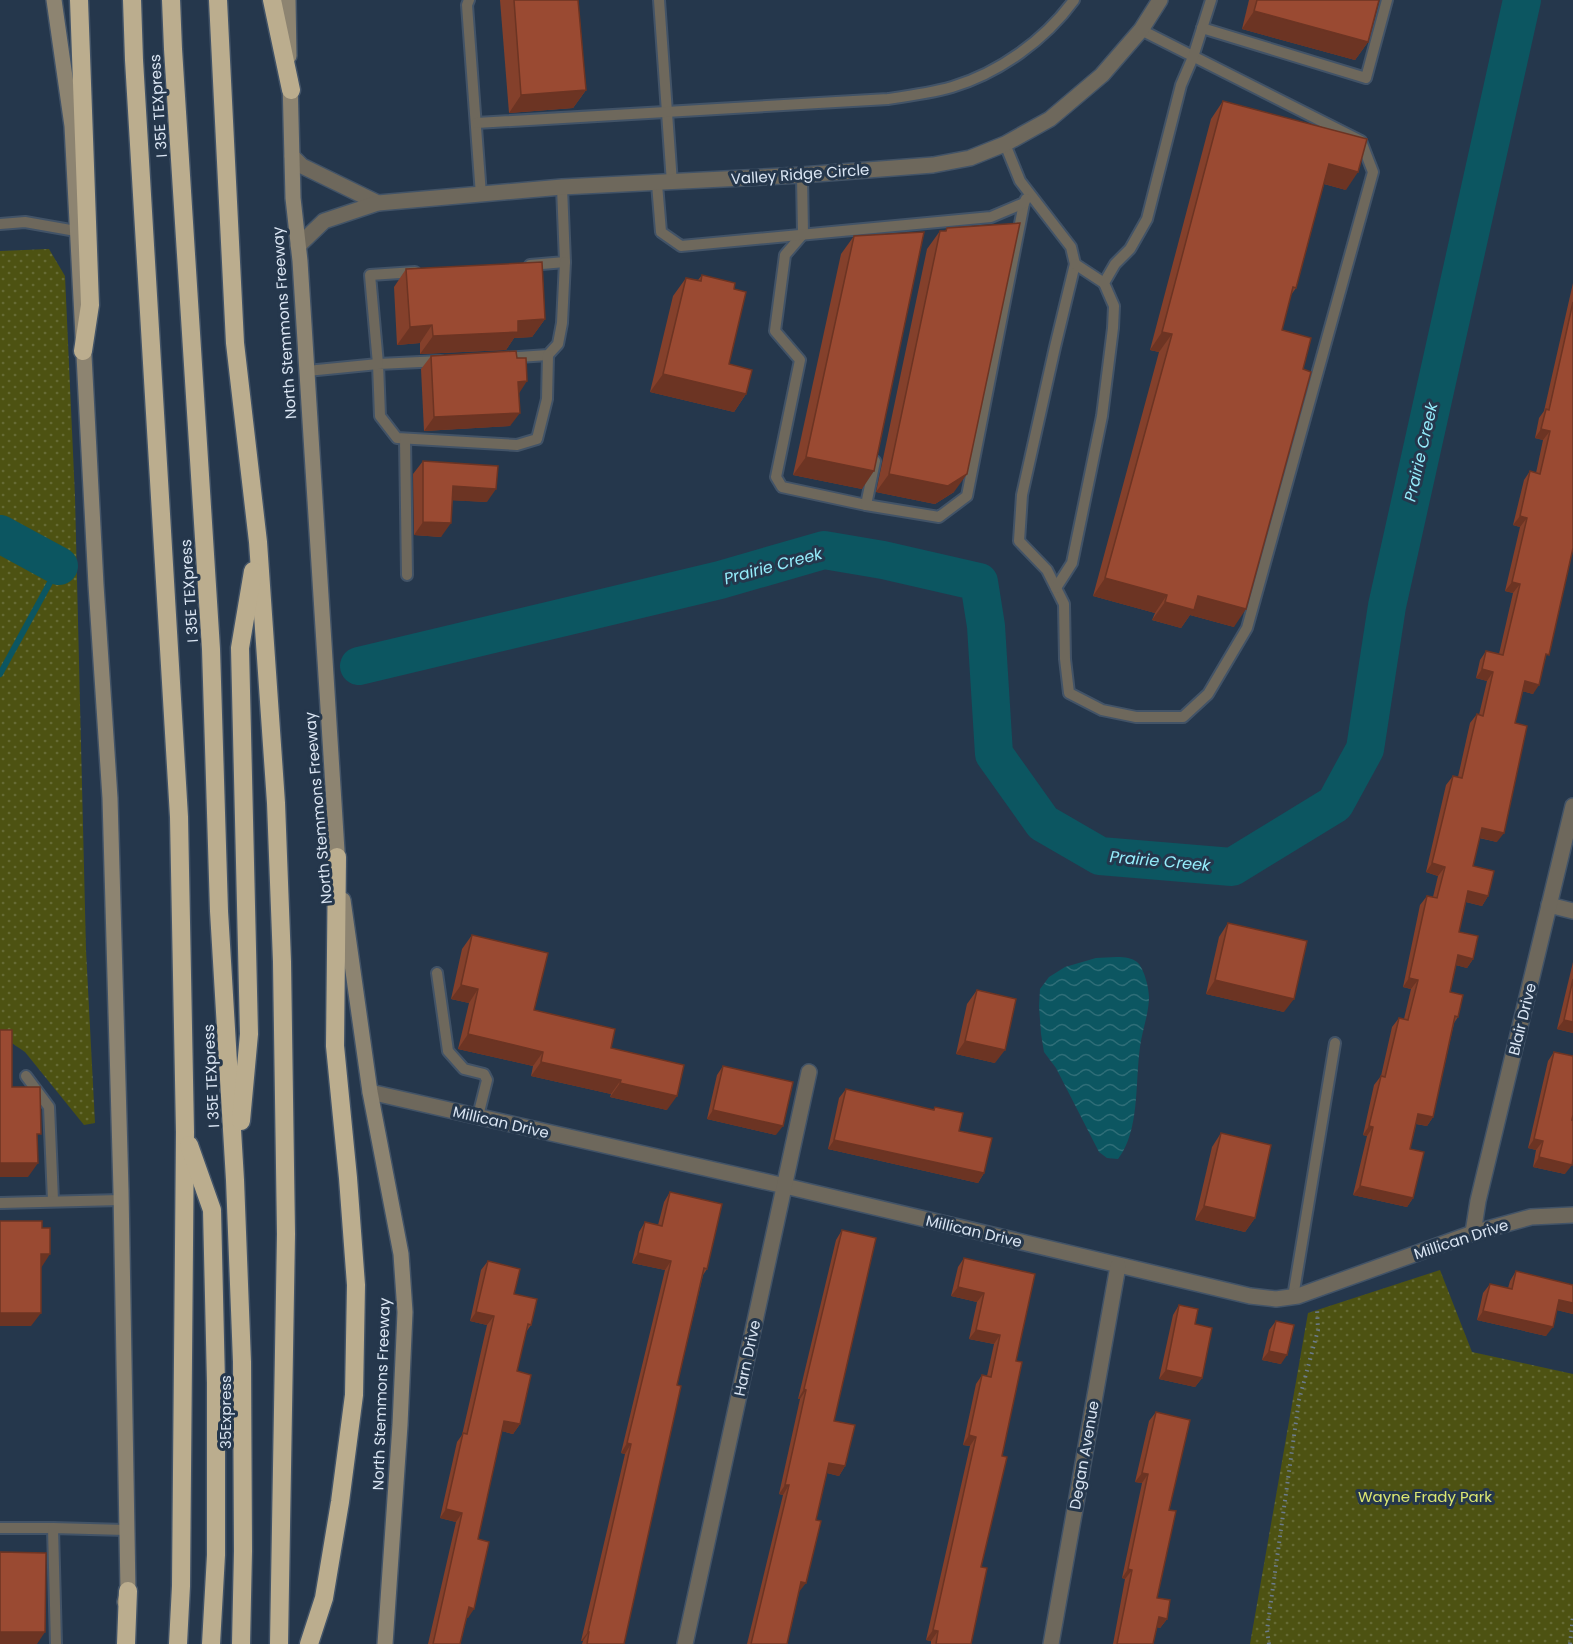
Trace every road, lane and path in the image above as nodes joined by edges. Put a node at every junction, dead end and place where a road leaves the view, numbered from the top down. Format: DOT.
graph roads {
  1 [pos="54,0"];
  2 [pos="79,0"];
  3 [pos="132,0"];
  4 [pos="171,0"];
  5 [pos="218,0"];
  6 [pos="272,0"];
  7 [pos="288,0"];
  8 [pos="469,0"];
  9 [pos="659,0"];
  10 [pos="1074,0"];
  11 [pos="1160,0"];
  12 [pos="1211,0"];
  13 [pos="1387,0"];
  14 [pos="1202,28"];
  15 [pos="1141,30"];
  16 [pos="1193,57"];
  17 [pos="291,90"];
  18 [pos="667,110"];
  19 [pos="476,123"];
  20 [pos="1005,144"];
  21 [pos="292,156"];
  22 [pos="802,175"];
  23 [pos="665,183"];
  24 [pos="562,187"];
  25 [pos="482,195"];
  26 [pos="1027,199"];
  27 [pos="378,203"];
  28 [pos="0,224"];
  29 [pos="76,231"];
  30 [pos="803,234"];
  31 [pos="298,246"];
  32 [pos="565,262"];
  33 [pos="1075,264"];
  34 [pos="519,265"];
  35 [pos="428,271"];
  36 [pos="1104,283"];
  37 [pos="83,351"];
  38 [pos="548,355"];
  39 [pos="491,358"];
  40 [pos="457,360"];
  41 [pos="378,364"];
  42 [pos="307,371"];
  43 [pos="405,439"];
  44 [pos="878,449"];
  45 [pos="866,505"];
  46 [pos="258,542"];
  47 [pos="407,575"];
  48 [pos="1056,588"];
  49 [pos="1573,806"];
  50 [pos="337,857"];
  51 [pos="1549,905"];
  52 [pos="1573,911"];
  53 [pos="437,973"];
  54 [pos="1335,1043"];
  55 [pos="809,1072"];
  56 [pos="26,1076"];
  57 [pos="370,1092"];
  58 [pos="478,1116"];
  59 [pos="185,1132"];
  60 [pos="235,1179"];
  61 [pos="785,1186"];
  62 [pos="53,1200"];
  63 [pos="121,1200"];
  64 [pos="0,1203"];
  65 [pos="1573,1215"];
  66 [pos="1473,1233"];
  67 [pos="1118,1266"];
  68 [pos="1317,1290"];
  69 [pos="1293,1297"];
  70 [pos="0,1528"];
  71 [pos="53,1528"];
  72 [pos="126,1530"];
  73 [pos="128,1591"];
  74 [pos="1573,1616"];
  75 [pos="56,1644"];
  76 [pos="117,1644"];
  77 [pos="126,1644"];
  78 [pos="178,1644"];
  79 [pos="211,1644"];
  80 [pos="241,1644"];
  81 [pos="279,1644"];
  82 [pos="309,1644"];
  83 [pos="385,1644"];
  84 [pos="686,1644"];
  85 [pos="1051,1644"];
  86 [pos="1269,1644"];
  87 [pos="1570,1644"];
  1 -- 29 [label="main road"];
  2 -- 37 [label="highway"];
  3 -- 59 [label="highway"];
  4 -- 60 [label="highway, I 35E TEXpress"];
  5 -- 46 [label="highway"];
  6 -- 17 [label="highway"];
  7 -- 17 [label="main road, North Stemmons Freeway"];
  8 -- 19 [label="lane"];
  9 -- 18 [label="lane"];
  10 -- 18 [label="lane"];
  11 -- 15 [label="street, Valley Ridge Circle"];
  12 -- 14 [label="lane"];
  13 -- 14 [label="lane"];
  14 -- 16 [label="lane"];
  15 -- 16 [label="lane"];
  15 -- 20 [label="street, Valley Ridge Circle"];
  16 -- 36 [label="lane"];
  16 -- 48 [label="lane"];
  17 -- 21 [label="main road, North Stemmons Freeway"];
  18 -- 19 [label="lane"];
  18 -- 23 [label="lane"];
  19 -- 25 [label="lane"];
  20 -- 22 [label="street, Valley Ridge Circle"];
  20 -- 26 [label="lane"];
  21 -- 27 [label="street"];
  21 -- 31 [label="main road, North Stemmons Freeway"];
  22 -- 23 [label="street, Valley Ridge Circle"];
  22 -- 30 [label="lane"];
  23 -- 24 [label="street, Valley Ridge Circle"];
  23 -- 30 [label="lane"];
  24 -- 25 [label="street, Valley Ridge Circle"];
  24 -- 32 [label="lane"];
  25 -- 27 [label="street, Valley Ridge Circle"];
  26 -- 30 [label="lane"];
  26 -- 33 [label="lane"];
  26 -- 45 [label="lane"];
  27 -- 31 [label="street, Valley Ridge Circle"];
  28 -- 29 [label="lane"];
  29 -- 37 [label="main road"];
  30 -- 45 [label="lane"];
  31 -- 42 [label="main road, North Stemmons Freeway"];
  32 -- 34 [label="lane"];
  32 -- 38 [label="lane"];
  33 -- 36 [label="lane"];
  33 -- 48 [label="lane"];
  35 -- 41 [label="lane"];
  36 -- 48 [label="lane"];
  37 -- 63 [label="main road"];
  38 -- 39 [label="lane"];
  38 -- 43 [label="lane"];
  40 -- 41 [label="lane"];
  41 -- 42 [label="lane"];
  41 -- 43 [label="lane"];
  42 -- 50 [label="main road, North Stemmons Freeway"];
  43 -- 47 [label="lane"];
  44 -- 45 [label="lane"];
  46 -- 60 [label="highway"];
  46 -- 81 [label="highway"];
  49 -- 51 [label="street, Blair Drive"];
  50 -- 57 [label="main road, North Stemmons Freeway"];
  50 -- 82 [label="highway"];
  51 -- 52 [label="street"];
  51 -- 66 [label="street, Blair Drive"];
  53 -- 58 [label="lane"];
  54 -- 69 [label="lane"];
  55 -- 61 [label="street, Harn Drive"];
  56 -- 62 [label="lane"];
  57 -- 58 [label="street, Millican Drive"];
  57 -- 83 [label="main road, North Stemmons Freeway"];
  58 -- 61 [label="street, Millican Drive"];
  59 -- 78 [label="highway"];
  59 -- 79 [label="highway"];
  60 -- 80 [label="highway, 35Express"];
  61 -- 67 [label="street, Millican Drive"];
  61 -- 84 [label="street, Harn Drive"];
  62 -- 63 [label="lane"];
  62 -- 64 [label="lane"];
  63 -- 72 [label="main road"];
  65 -- 66 [label="street, Millican Drive"];
  66 -- 68 [label="street, Millican Drive"];
  67 -- 69 [label="street, Millican Drive"];
  67 -- 85 [label="street, Degan Avenue"];
  68 -- 69 [label="street, Millican Drive"];
  68 -- 86 [label="path"];
  70 -- 71 [label="lane"];
  71 -- 72 [label="lane"];
  71 -- 75 [label="lane"];
  72 -- 73 [label="main road"];
  73 -- 76 [label="main road"];
  73 -- 77 [label="highway"];
  74 -- 87 [label="path"];
}
